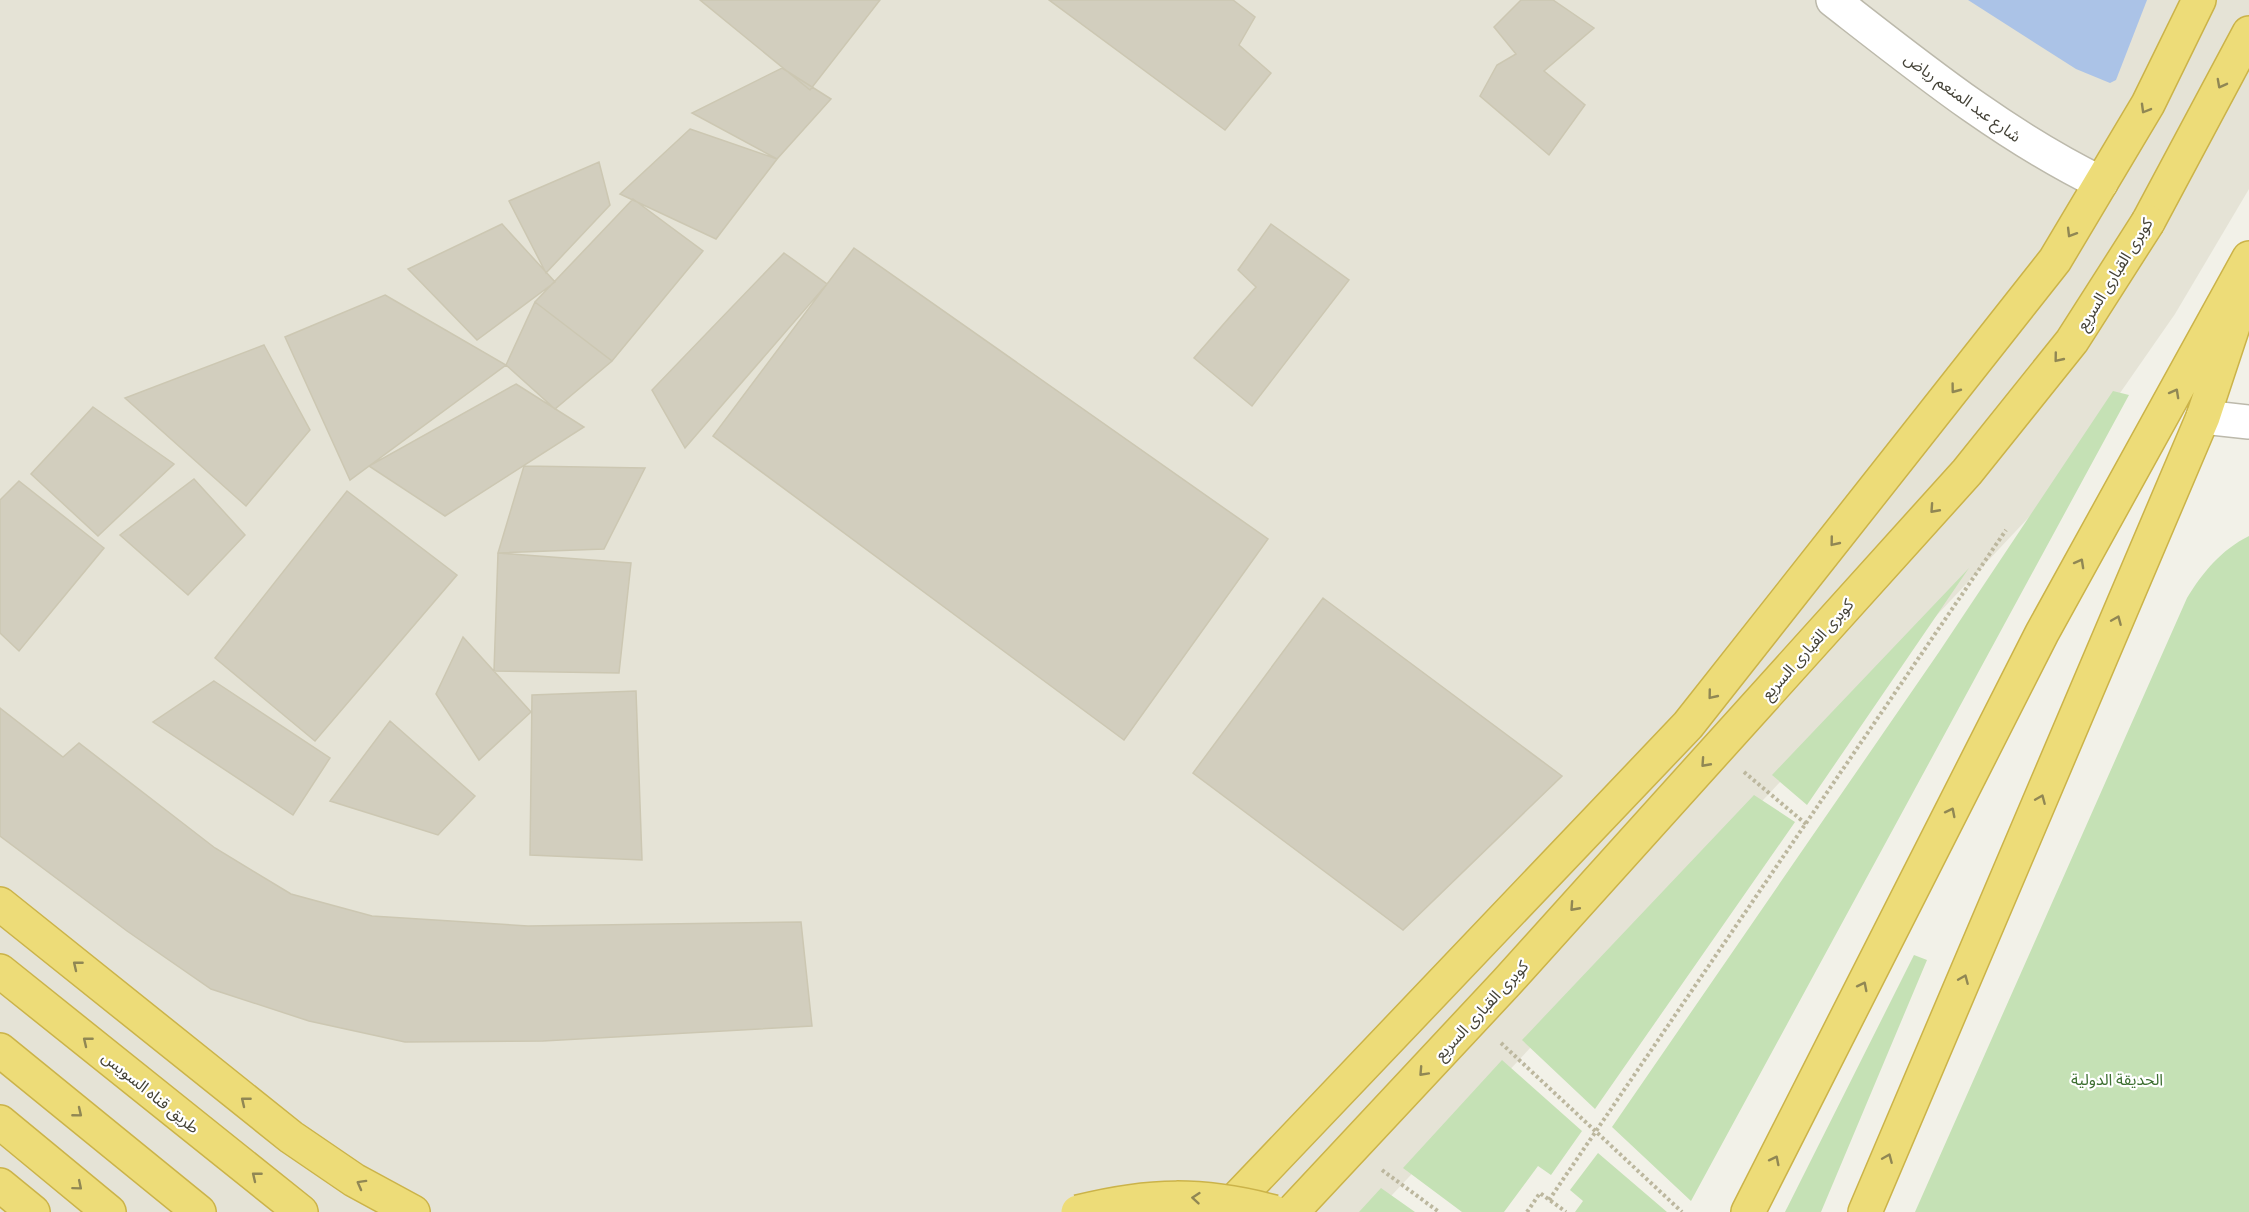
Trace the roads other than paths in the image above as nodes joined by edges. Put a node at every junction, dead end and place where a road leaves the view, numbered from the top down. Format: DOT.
graph roads {
  1 [pos="1833,0"];
  2 [pos="2199,0"];
  3 [pos="2249,33"];
  4 [pos="2101,183"];
  5 [pos="2249,258"];
  6 [pos="2249,277"];
  7 [pos="2203,417"];
  8 [pos="2249,422"];
  9 [pos="0,904"];
  10 [pos="0,971"];
  11 [pos="0,1050"];
  12 [pos="0,1122"];
  13 [pos="0,1185"];
  14 [pos="33,1212"];
  15 [pos="109,1212"];
  16 [pos="199,1212"];
  17 [pos="302,1212"];
  18 [pos="413,1212"];
  19 [pos="1078,1212"];
  20 [pos="1224,1212"];
  21 [pos="1274,1212"];
  22 [pos="1292,1212"];
  23 [pos="1748,1212"];
  24 [pos="1865,1212"];
  1 -- 4 [label="street, شارع عبد المنعم رياض"];
  2 -- 4 [label="highway, one-way"];
  3 -- 22 [label="highway, كوبرى القبارى السريع, one-way, bridge"];
  4 -- 20 [label="highway, one-way"];
  23 -- 5 [label="highway, one-way"];
  6 -- 7 [label="highway"];
  7 -- 8 [label="street"];
  24 -- 7 [label="highway, one-way"];
  18 -- 9 [label="highway, one-way"];
  17 -- 10 [label="highway, طريق قناه السويس, one-way"];
  11 -- 16 [label="highway, one-way"];
  12 -- 15 [label="highway, one-way"];
  13 -- 14 [label="highway"];
  21 -- 19 [label="highway, one-way, bridge"];
}
